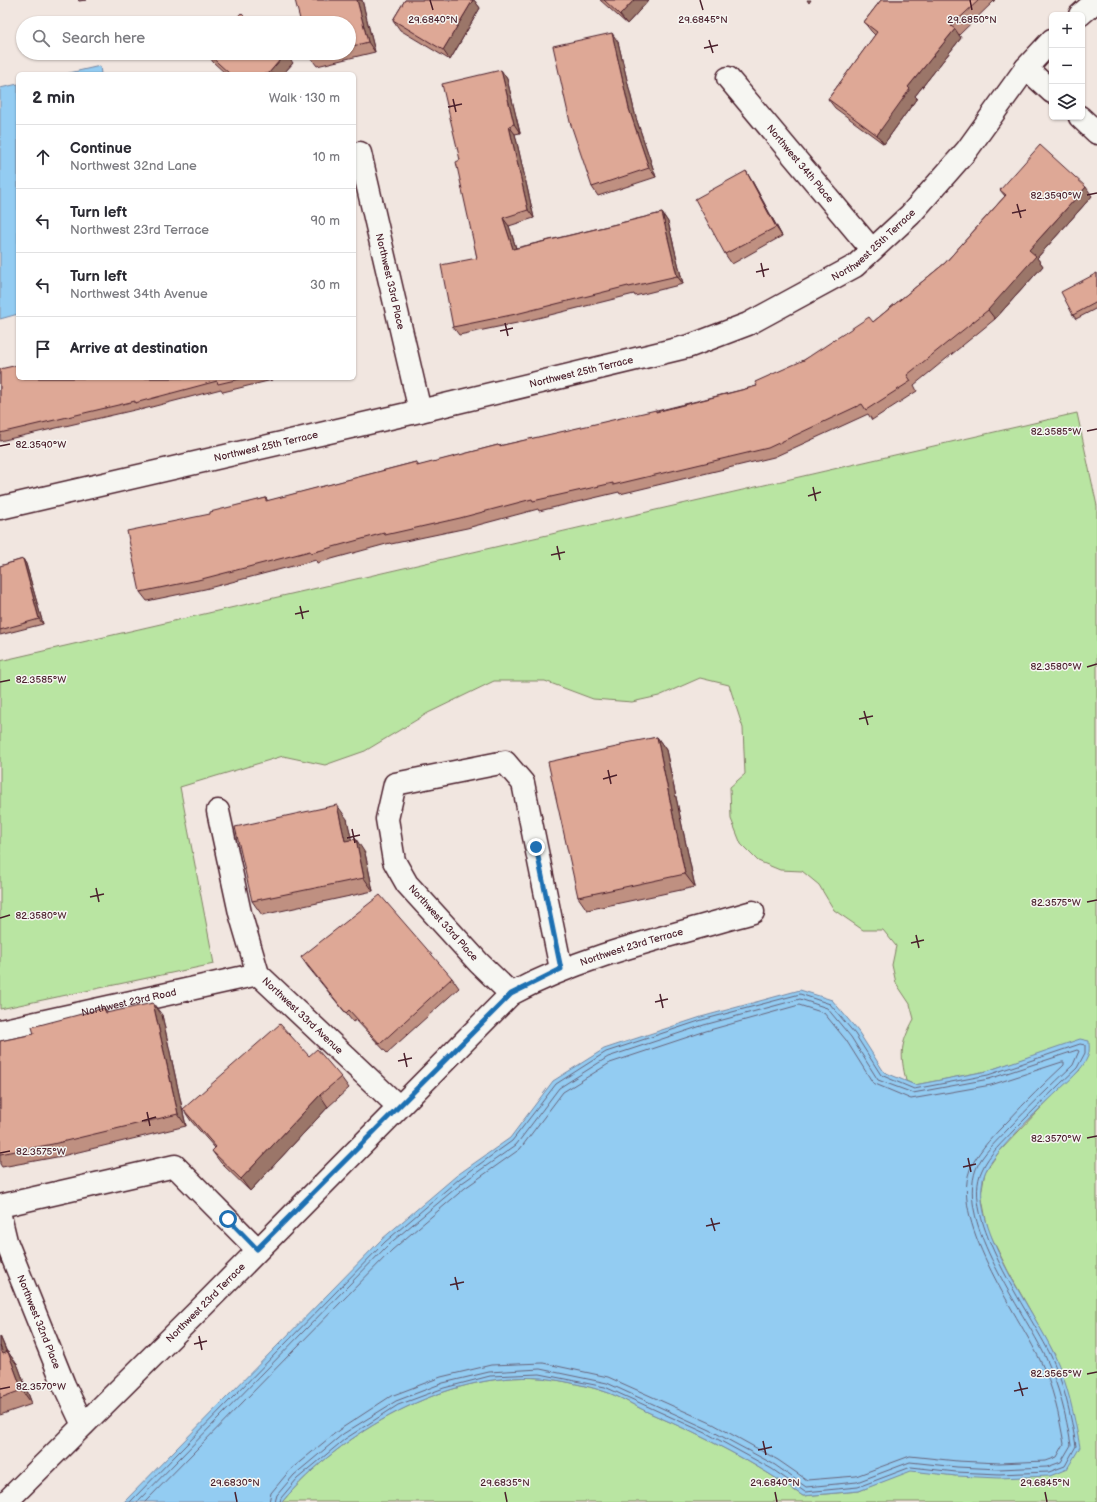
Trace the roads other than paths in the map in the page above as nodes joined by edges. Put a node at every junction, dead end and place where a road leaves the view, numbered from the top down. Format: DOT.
graph roads {
  1 [pos="1097,0"];
  2 [pos="1083,12"];
  3 [pos="1049,43"];
  4 [pos="1026,68"];
  5 [pos="728,78"];
  6 [pos="1049,89"];
  7 [pos="1083,120"];
  8 [pos="1097,133"];
  9 [pos="360,152"];
  10 [pos="872,250"];
  11 [pos="420,411"];
  12 [pos="0,508"];
  13 [pos="218,811"];
  14 [pos="753,912"];
  15 [pos="561,969"];
  16 [pos="258,974"];
  17 [pos="511,994"];
  18 [pos="0,1031"];
  19 [pos="399,1107"];
  20 [pos="0,1206"];
  21 [pos="0,1216"];
  22 [pos="257,1249"];
  23 [pos="83,1424"];
  24 [pos="6,1502"];
  1 -- 2 [label="street"];
  3 -- 4 [label="street, Northwest 25th Terrace"];
  4 -- 6 [label="street"];
  4 -- 10 [label="street, Northwest 25th Terrace"];
  5 -- 10 [label="street, Northwest 34th Place"];
  7 -- 8 [label="street"];
  9 -- 11 [label="street, Northwest 33rd Place"];
  10 -- 11 [label="street, Northwest 25th Terrace"];
  11 -- 12 [label="street, Northwest 25th Terrace"];
  13 -- 16 [label="street, Northwest 33rd Avenue"];
  14 -- 15 [label="street, Northwest 23rd Terrace"];
  15 -- 17 [label="street, Northwest 23rd Terrace"];
  15 -- 17 [label="street, Northwest 33rd Place"];
  16 -- 18 [label="street, Northwest 23rd Road"];
  16 -- 19 [label="street, Northwest 33rd Avenue"];
  17 -- 19 [label="street, Northwest 23rd Terrace"];
  19 -- 22 [label="street, Northwest 23rd Terrace"];
  20 -- 22 [label="street"];
  21 -- 23 [label="street, Northwest 32nd Place"];
  22 -- 23 [label="street, Northwest 23rd Terrace"];
  23 -- 24 [label="street, Northwest 23rd Terrace"];
}
